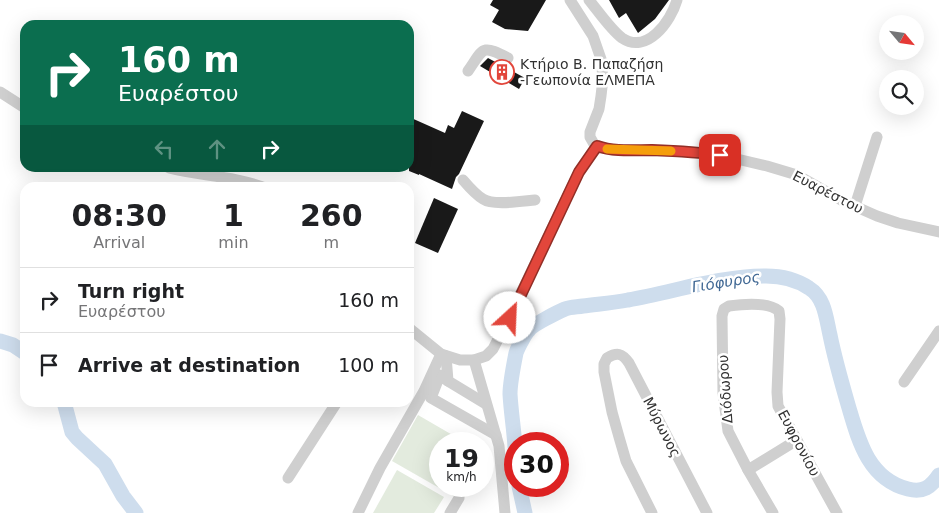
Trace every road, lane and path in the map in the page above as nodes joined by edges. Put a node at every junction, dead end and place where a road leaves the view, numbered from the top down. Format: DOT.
graph roads {
  1 [pos="570,0"];
  2 [pos="589,0"];
  3 [pos="677,0"];
  4 [pos="602,16"];
  5 [pos="586,24"];
  6 [pos="508,58"];
  7 [pos="468,71"];
  8 [pos="0,92"];
  9 [pos="20,105"];
  10 [pos="877,137"];
  11 [pos="597,146"];
  12 [pos="188,172"];
  13 [pos="215,176"];
  14 [pos="463,180"];
  15 [pos="212,182"];
  16 [pos="243,182"];
  17 [pos="535,200"];
  18 [pos="855,206"];
  19 [pos="939,232"];
  20 [pos="777,309"];
  21 [pos="939,331"];
  22 [pos="414,332"];
  23 [pos="444,355"];
  24 [pos="474,360"];
  25 [pos="448,382"];
  26 [pos="904,382"];
  27 [pos="486,404"];
  28 [pos="334,407"];
  29 [pos="496,435"];
  30 [pos="796,440"];
  31 [pos="748,470"];
  32 [pos="288,478"];
  33 [pos="458,498"];
  34 [pos="358,513"];
  35 [pos="450,513"];
  36 [pos="505,513"];
  37 [pos="652,513"];
  38 [pos="707,513"];
  39 [pos="773,513"];
  40 [pos="837,513"];
  1 -- 5 [label="street"];
  2 -- 4 [label="street"];
  3 -- 4 [label="street"];
  4 -- 5 [label="street"];
  5 -- 11 [label="street"];
  6 -- 7 [label="street"];
  8 -- 9 [label="street"];
  10 -- 18 [label="street"];
  11 -- 18 [label="street, Ευαρέστου"];
  11 -- 24 [label="street"];
  12 -- 13 [label="street"];
  13 -- 15 [label="street"];
  13 -- 16 [label="street"];
  14 -- 17 [label="street"];
  18 -- 19 [label="street, Ευαρέστου"];
  20 -- 30 [label="street, Ευφρονίου"];
  20 -- 31 [label="street, Διόδωρου"];
  21 -- 26 [label="street"];
  22 -- 23 [label="street"];
  23 -- 24 [label="street"];
  23 -- 25 [label="street"];
  23 -- 34 [label="street"];
  24 -- 27 [label="street"];
  25 -- 27 [label="street"];
  25 -- 29 [label="street"];
  27 -- 29 [label="street"];
  28 -- 32 [label="street"];
  29 -- 36 [label="street"];
  30 -- 31 [label="street"];
  30 -- 40 [label="street, Ευφρονίου"];
  31 -- 39 [label="street, Διόδωρου"];
  33 -- 35 [label="street"];
  37 -- 38 [label="street, Μύρωνος"];
}
